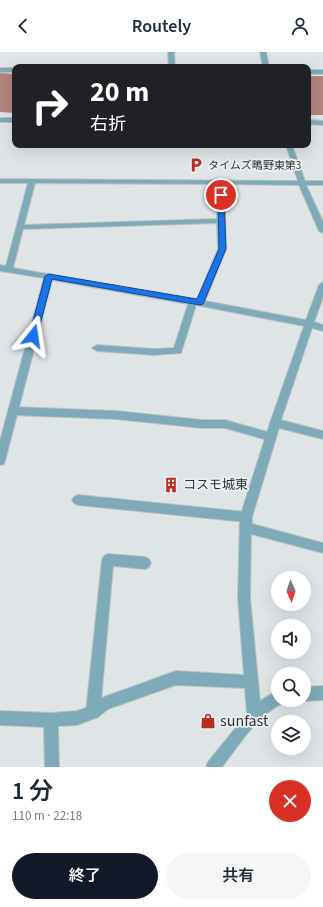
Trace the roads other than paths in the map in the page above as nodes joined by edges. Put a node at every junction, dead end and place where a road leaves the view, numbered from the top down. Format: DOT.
graph roads {
  1 [pos="171,52"];
  2 [pos="263,52"];
  3 [pos="172,64"];
  4 [pos="265,64"];
  5 [pos="0,70"];
  6 [pos="12,70"];
  7 [pos="311,72"];
  8 [pos="323,72"];
  9 [pos="0,120"];
  10 [pos="12,120"];
  11 [pos="311,122"];
  12 [pos="323,122"];
  13 [pos="290,148"];
  14 [pos="0,181"];
  15 [pos="32,181"];
  16 [pos="220,182"];
  17 [pos="302,183"];
  18 [pos="323,183"];
  19 [pos="222,221"];
  20 [pos="21,227"];
  21 [pos="323,232"];
  22 [pos="4,269"];
  23 [pos="49,276"];
  24 [pos="323,285"];
  25 [pos="197,302"];
  26 [pos="309,324"];
  27 [pos="323,328"];
  28 [pos="97,348"];
  29 [pos="13,411"];
  30 [pos="275,424"];
  31 [pos="323,435"];
  32 [pos="271,437"];
  33 [pos="0,461"];
  34 [pos="78,500"];
  35 [pos="247,523"];
  36 [pos="323,548"];
  37 [pos="145,563"];
  38 [pos="250,682"];
  39 [pos="323,693"];
  40 [pos="311,694"];
  41 [pos="271,700"];
  42 [pos="92,712"];
  43 [pos="254,717"];
  44 [pos="0,718"];
  45 [pos="51,720"];
  46 [pos="52,767"];
  47 [pos="213,767"];
  1 -- 3 [label="street"];
  2 -- 4 [label="street"];
  5 -- 6 [label="street"];
  7 -- 8 [label="street"];
  9 -- 10 [label="street"];
  11 -- 12 [label="street"];
  13 -- 17 [label="street"];
  14 -- 15 [label="street"];
  15 -- 16 [label="street"];
  15 -- 20 [label="street"];
  16 -- 17 [label="street"];
  16 -- 19 [label="street"];
  17 -- 18 [label="street"];
  17 -- 21 [label="street"];
  19 -- 20 [label="street"];
  19 -- 25 [label="street"];
  20 -- 22 [label="street"];
  22 -- 23 [label="street"];
  23 -- 25 [label="street"];
  23 -- 29 [label="street"];
  24 -- 26 [label="street"];
  25 -- 26 [label="street"];
  25 -- 28 [label="street"];
  26 -- 27 [label="street"];
  26 -- 30 [label="street"];
  29 -- 32 [label="street"];
  29 -- 33 [label="street"];
  30 -- 31 [label="street"];
  30 -- 32 [label="street"];
  32 -- 35 [label="street"];
  34 -- 35 [label="street"];
  35 -- 36 [label="street"];
  35 -- 38 [label="street"];
  37 -- 42 [label="street"];
  38 -- 42 [label="street"];
  38 -- 43 [label="street"];
  39 -- 40 [label="street"];
  41 -- 43 [label="street"];
  42 -- 45 [label="street"];
  43 -- 47 [label="street"];
  44 -- 45 [label="street"];
  45 -- 46 [label="street"];
}
